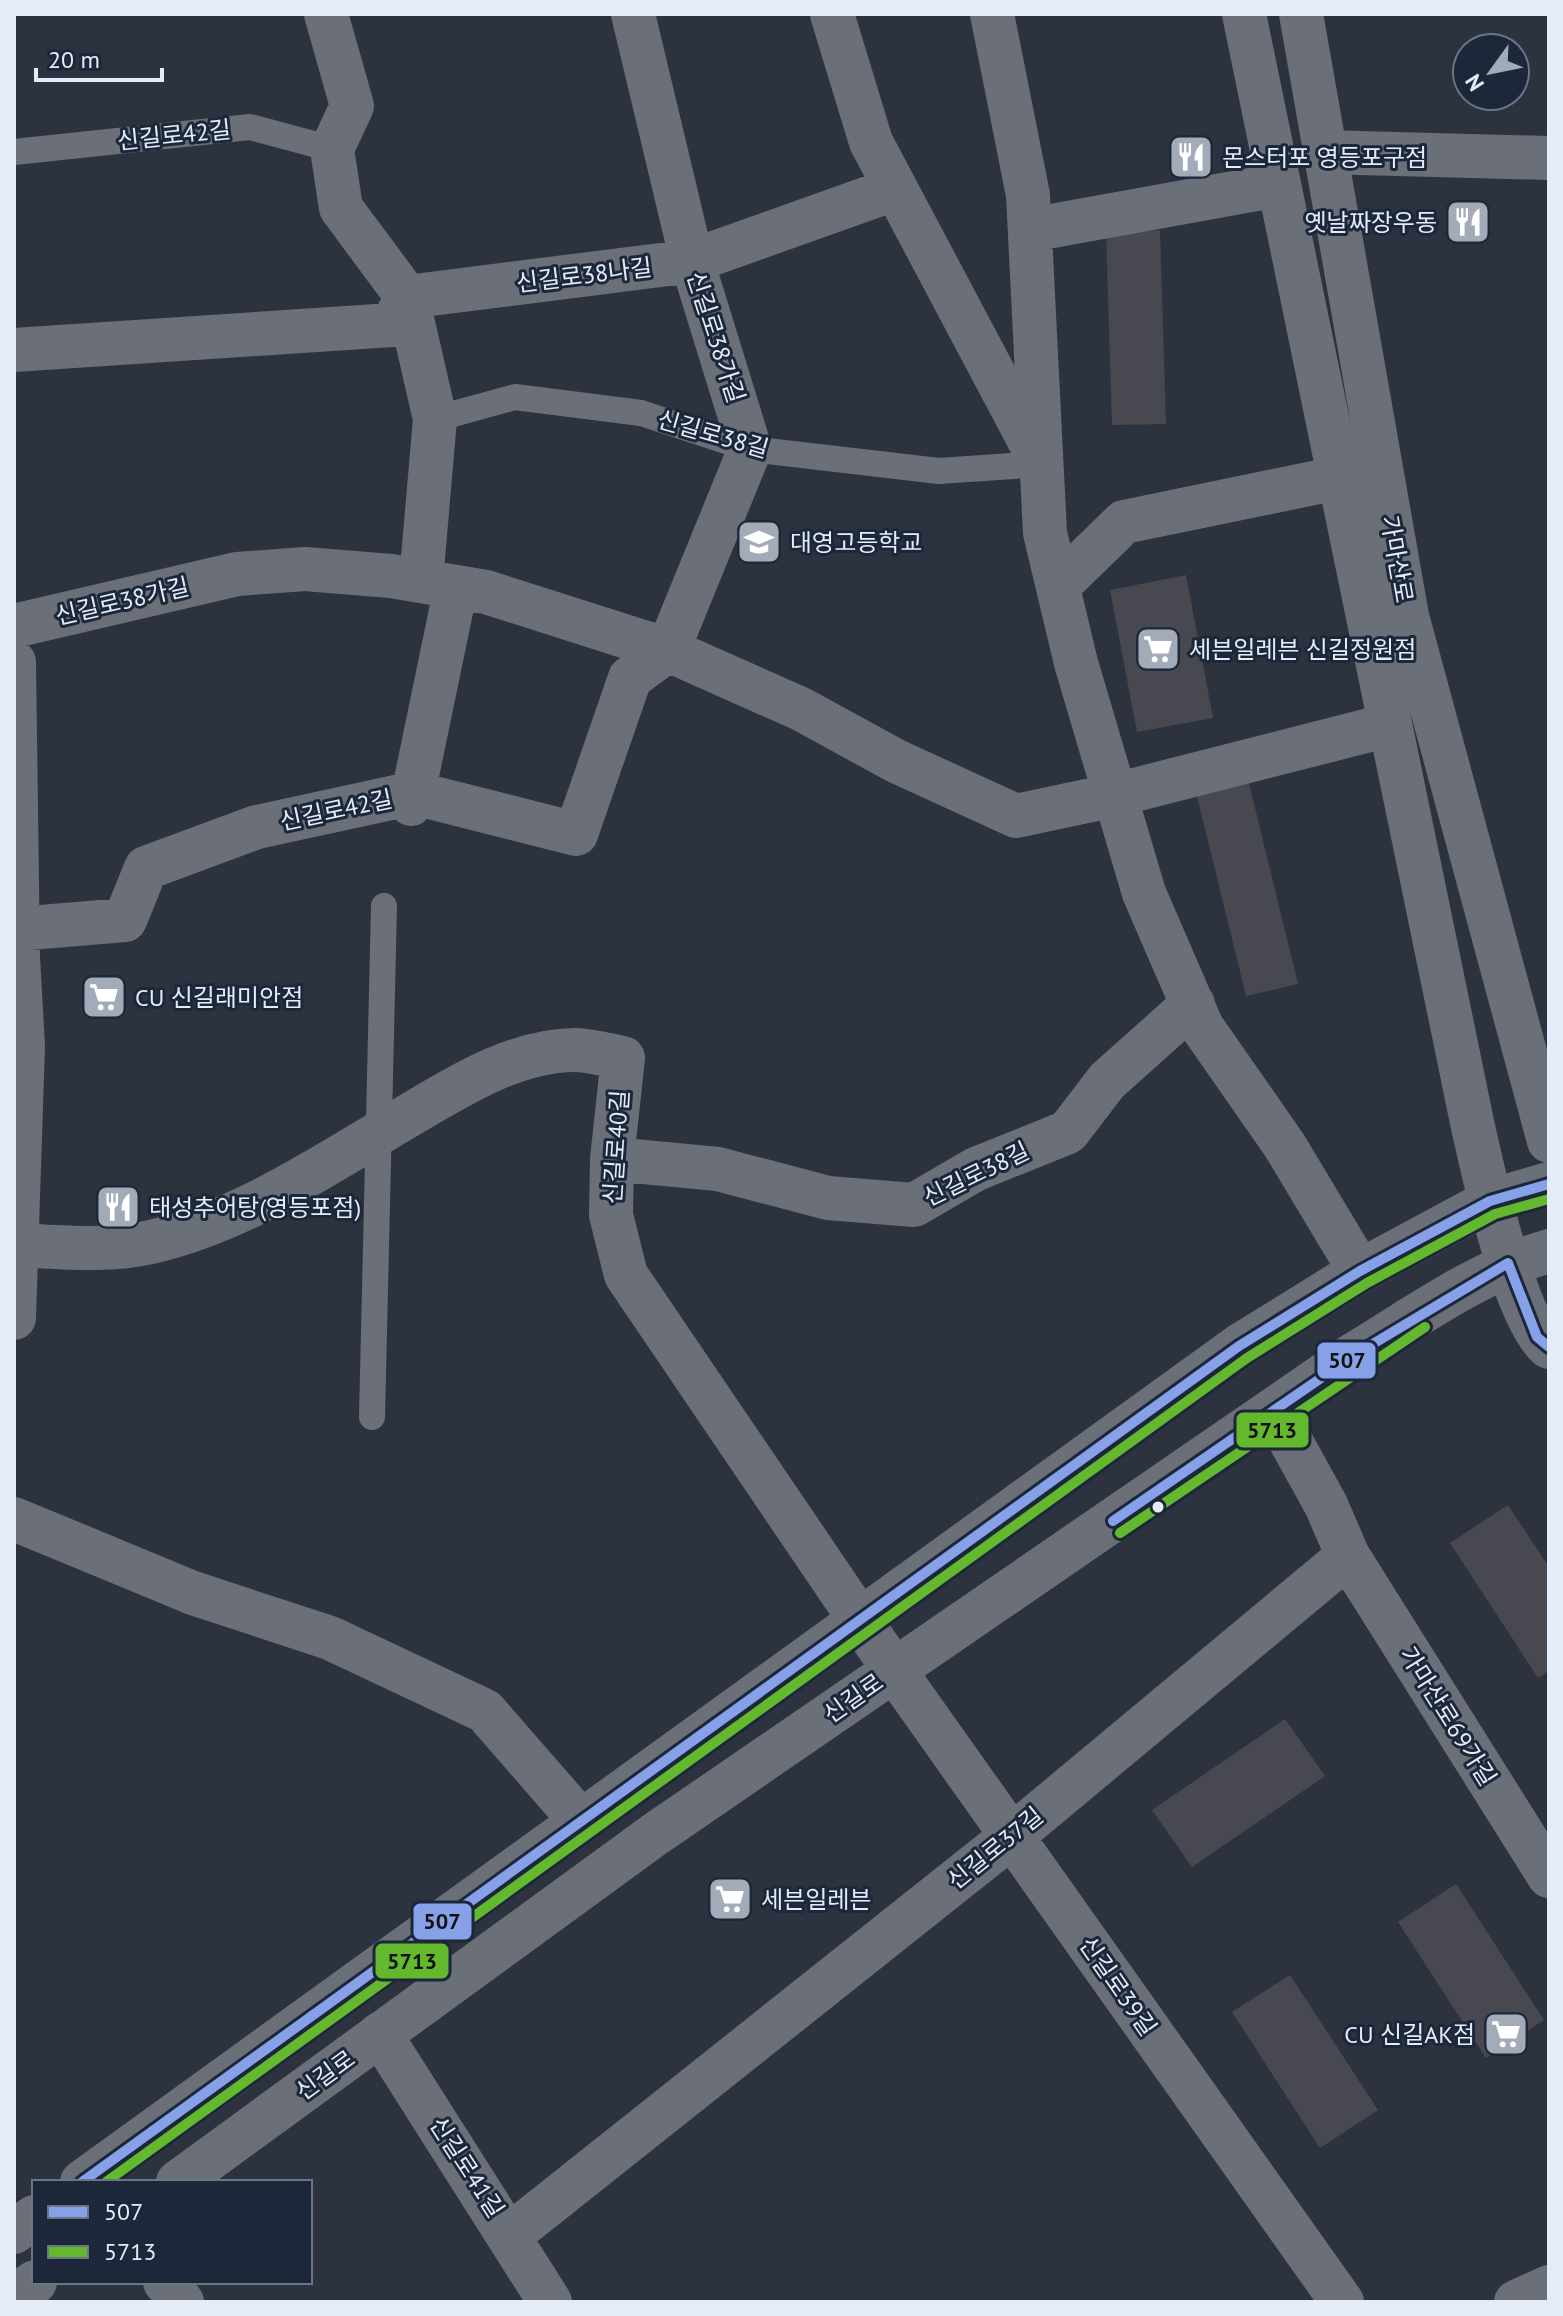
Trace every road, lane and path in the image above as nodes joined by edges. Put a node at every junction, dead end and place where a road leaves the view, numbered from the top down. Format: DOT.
graph roads {
  1 [pos="326,14"];
  2 [pos="633,14"];
  3 [pos="832,14"];
  4 [pos="992,14"];
  5 [pos="1244,14"];
  6 [pos="1301,14"];
  7 [pos="332,149"];
  8 [pos="14,152"];
  9 [pos="1323,152"];
  10 [pos="1549,158"];
  11 [pos="1274,168"];
  12 [pos="894,189"];
  13 [pos="1030,230"];
  14 [pos="692,261"];
  15 [pos="407,297"];
  16 [pos="14,350"];
  17 [pos="435,419"];
  18 [pos="750,449"];
  19 [pos="1042,464"];
  20 [pos="1338,478"];
  21 [pos="438,584"];
  22 [pos="1058,586"];
  23 [pos="14,626"];
  24 [pos="668,650"];
  25 [pos="14,662"];
  26 [pos="1389,725"];
  27 [pos="1115,795"];
  28 [pos="412,798"];
  29 [pos="384,906"];
  30 [pos="17,929"];
  31 [pos="1193,1004"];
  32 [pos="18,1020"];
  33 [pos="377,1134"];
  34 [pos="17,1138"];
  35 [pos="1549,1141"];
  36 [pos="612,1159"];
  37 [pos="1549,1184"];
  38 [pos="1490,1201"];
  39 [pos="17,1245"];
  40 [pos="1549,1251"];
  41 [pos="1508,1263"];
  42 [pos="1360,1271"];
  43 [pos="14,1318"];
  44 [pos="1549,1347"];
  45 [pos="1274,1411"];
  46 [pos="372,1417"];
  47 [pos="14,1519"];
  48 [pos="1348,1556"];
  49 [pos="861,1621"];
  50 [pos="894,1670"];
  51 [pos="579,1819"];
  52 [pos="1012,1836"];
  53 [pos="1549,1876"];
  54 [pos="380,2034"];
  55 [pos="85,2180"];
  56 [pos="181,2180"];
  57 [pos="32,2218"];
  58 [pos="14,2232"];
  59 [pos="510,2235"];
  60 [pos="32,2284"];
  61 [pos="167,2284"];
  62 [pos="1549,2287"];
  63 [pos="14,2296"];
  64 [pos="182,2302"];
  65 [pos="550,2302"];
  66 [pos="1342,2302"];
  67 [pos="1516,2302"];
  1 -- 7 [label="street"];
  2 -- 14 [label="street, 신길로38가길"];
  3 -- 12 [label="street"];
  4 -- 13 [label="street"];
  5 -- 11 [label="street, 가마산로"];
  6 -- 9 [label="street, 가마산로"];
  7 -- 8 [label="lane, 신길로42길"];
  7 -- 15 [label="street"];
  9 -- 10 [label="street"];
  9 -- 11 [label="street"];
  9 -- 35 [label="street, 가마산로"];
  11 -- 13 [label="street"];
  11 -- 20 [label="street, 가마산로"];
  12 -- 14 [label="street, 신길로38나길"];
  12 -- 19 [label="street"];
  13 -- 19 [label="street"];
  14 -- 15 [label="street, 신길로38나길"];
  14 -- 18 [label="street, 신길로38가길"];
  15 -- 16 [label="street"];
  15 -- 17 [label="street"];
  17 -- 18 [label="lane, 신길로38길"];
  17 -- 21 [label="street"];
  18 -- 19 [label="lane, 신길로38길"];
  18 -- 24 [label="street"];
  19 -- 22 [label="street"];
  20 -- 22 [label="street"];
  20 -- 26 [label="street, 가마산로"];
  21 -- 23 [label="street, 신길로38가길"];
  21 -- 24 [label="street, 신길로38가길"];
  21 -- 28 [label="street"];
  22 -- 27 [label="street"];
  24 -- 27 [label="street, 신길로38가길"];
  24 -- 28 [label="street, 신길로42길"];
  25 -- 30 [label="street"];
  26 -- 27 [label="street"];
  26 -- 38 [label="street, 가마산로"];
  27 -- 31 [label="street"];
  28 -- 30 [label="street, 신길로42길"];
  29 -- 33 [label="lane"];
  30 -- 32 [label="street"];
  31 -- 36 [label="street, 신길로38길"];
  31 -- 42 [label="street"];
  32 -- 34 [label="street"];
  33 -- 36 [label="street, 신길로40길"];
  33 -- 39 [label="street, 신길로40길"];
  33 -- 46 [label="lane"];
  34 -- 39 [label="street"];
  36 -- 49 [label="street, 신길로40길"];
  37 -- 38 [label="street"];
  38 -- 41 [label="street, 가마산로"];
  38 -- 42 [label="street"];
  39 -- 43 [label="street"];
  40 -- 41 [label="street, 신길로"];
  41 -- 44 [label="street, 가마산로"];
  41 -- 45 [label="street, 신길로"];
  42 -- 49 [label="street"];
  45 -- 48 [label="street"];
  45 -- 50 [label="street, 신길로"];
  47 -- 51 [label="street"];
  48 -- 52 [label="street, 신길로37길"];
  48 -- 53 [label="street, 가마산로69가길"];
  49 -- 50 [label="street, 신길로40길"];
  49 -- 51 [label="street"];
  50 -- 52 [label="street, 신길로39길"];
  50 -- 54 [label="street, 신길로"];
  51 -- 55 [label="street"];
  52 -- 59 [label="street, 신길로37길"];
  52 -- 66 [label="street, 신길로39길"];
  54 -- 56 [label="street, 신길로"];
  54 -- 59 [label="street, 신길로41길"];
  57 -- 58 [label="street"];
  59 -- 65 [label="street, 신길로41길"];
  60 -- 63 [label="street"];
  61 -- 64 [label="street"];
  62 -- 67 [label="street"];
}
